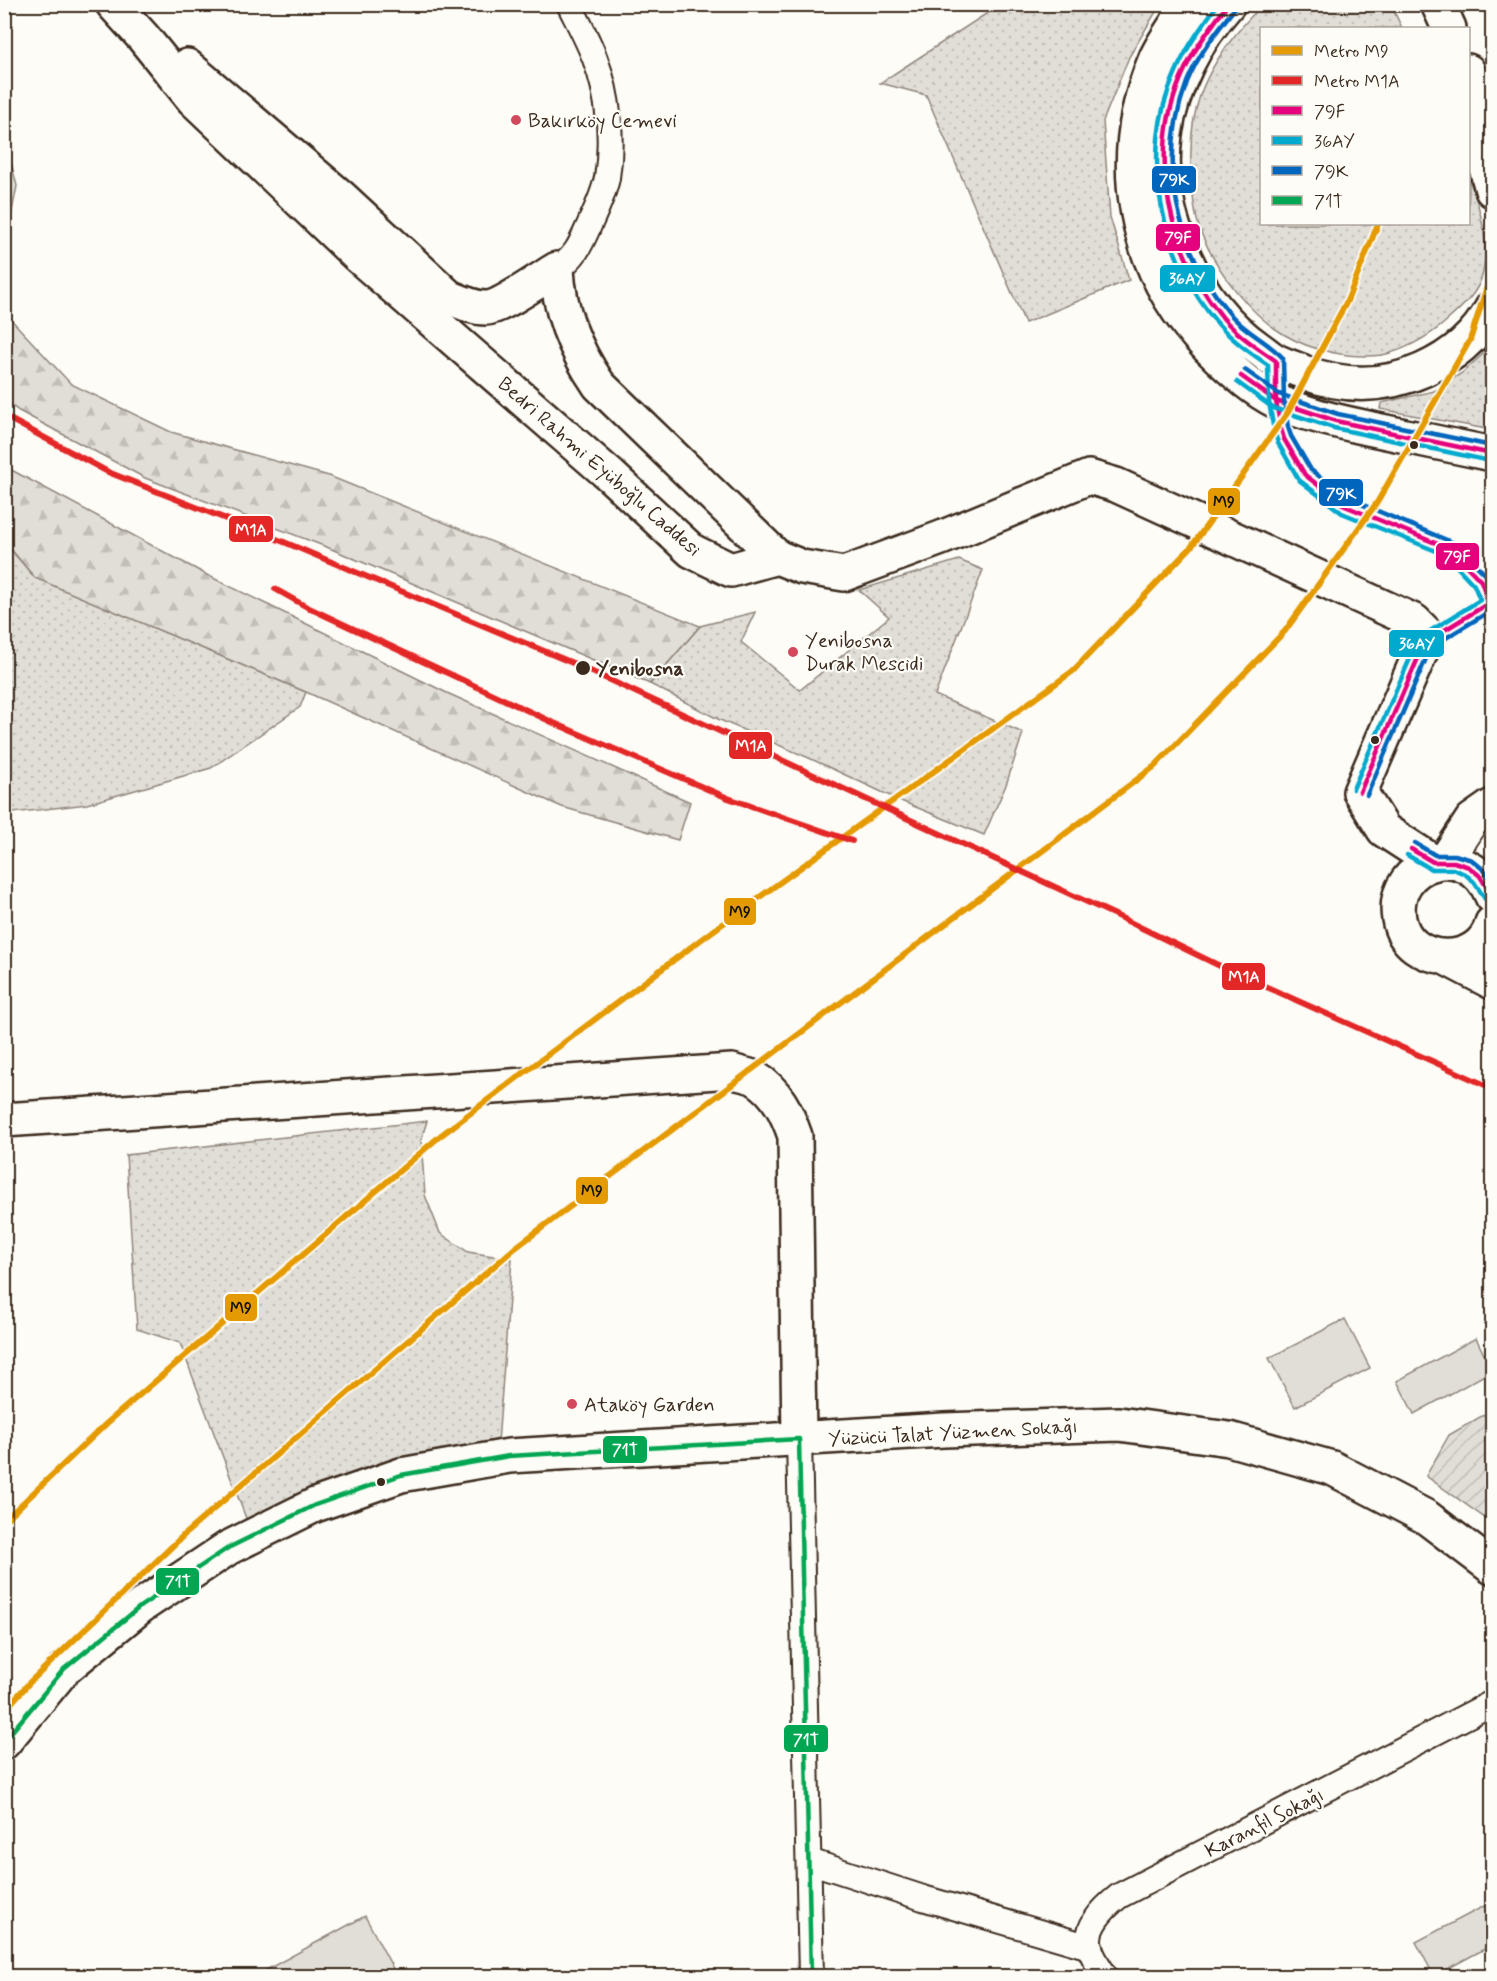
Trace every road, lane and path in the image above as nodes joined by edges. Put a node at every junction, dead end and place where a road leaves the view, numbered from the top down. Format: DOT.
graph roads {
  1 [pos="113,4"];
  2 [pos="553,4"];
  3 [pos="569,4"];
  4 [pos="1190,4"];
  5 [pos="1228,4"];
  6 [pos="1438,4"];
  7 [pos="1449,27"];
  8 [pos="143,36"];
  9 [pos="1470,74"];
  10 [pos="1470,107"];
  11 [pos="1492,123"];
  12 [pos="1492,190"];
  13 [pos="557,269"];
  14 [pos="487,308"];
  15 [pos="1492,308"];
  16 [pos="467,351"];
  17 [pos="1276,361"];
  18 [pos="1276,401"];
  19 [pos="1492,454"];
  20 [pos="777,557"];
  21 [pos="1492,806"];
  22 [pos="1440,862"];
  23 [pos="1492,901"];
  24 [pos="1446,958"];
  25 [pos="1492,982"];
  26 [pos="4,1120"];
  27 [pos="799,1439"];
  28 [pos="1492,1567"];
  29 [pos="1492,1703"];
  30 [pos="4,1742"];
  31 [pos="809,1861"];
  32 [pos="1090,1947"];
  33 [pos="811,1977"];
  34 [pos="1105,1977"];
  1 -- 8 [label="street, Bedri Rahmi Eyüboğlu Caddesi"];
  2 -- 13 [label="street"];
  3 -- 13 [label="street"];
  4 -- 18 [label="street"];
  5 -- 17 [label="street"];
  6 -- 7 [label="street"];
  8 -- 14 [label="street, Bedri Rahmi Eyüboğlu Caddesi"];
  8 -- 16 [label="street, Bedri Rahmi Eyüboğlu Caddesi"];
  9 -- 11 [label="street"];
  10 -- 12 [label="street"];
  13 -- 14 [label="street"];
  13 -- 20 [label="street"];
  14 -- 16 [label="street"];
  15 -- 17 [label="street"];
  16 -- 20 [label="street, Bedri Rahmi Eyüboğlu Caddesi"];
  17 -- 18 [label="street"];
  18 -- 19 [label="street"];
  20 -- 22 [label="street"];
  21 -- 22 [label="street"];
  22 -- 23 [label="street"];
  22 -- 24 [label="street"];
  23 -- 24 [label="street"];
  24 -- 25 [label="street"];
  26 -- 27 [label="street"];
  27 -- 28 [label="street, Yüzücü Talat Yüzmen Sokağı"];
  27 -- 30 [label="street, Yüzücü Talat Yüzmen Sokağı"];
  27 -- 31 [label="street"];
  29 -- 32 [label="street, Karanfil Sokağı"];
  31 -- 32 [label="street"];
  31 -- 33 [label="street"];
  32 -- 34 [label="street"];
}
